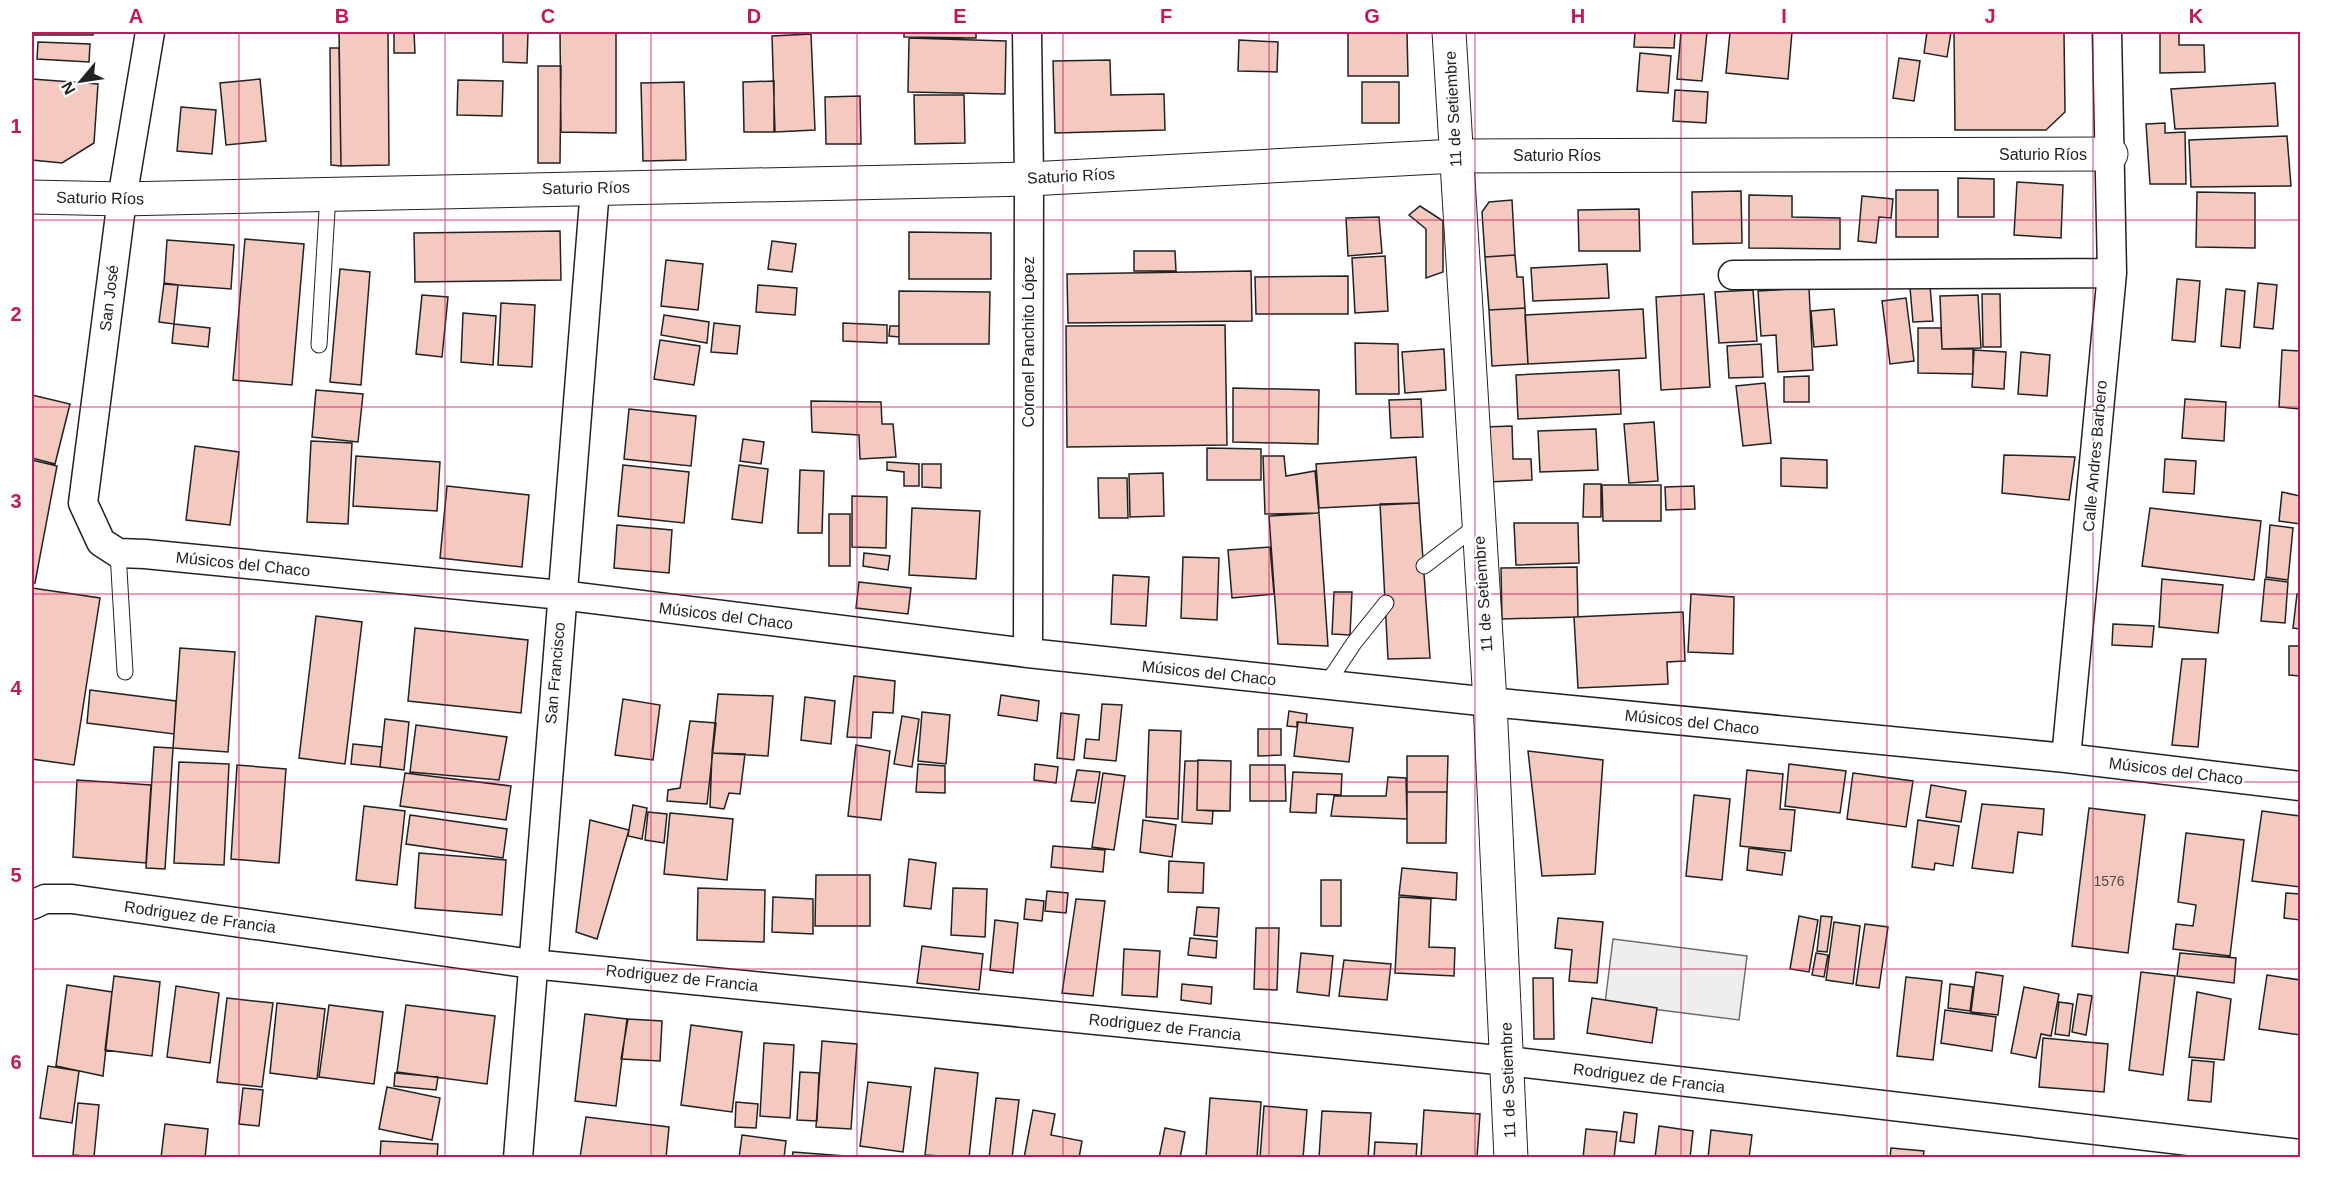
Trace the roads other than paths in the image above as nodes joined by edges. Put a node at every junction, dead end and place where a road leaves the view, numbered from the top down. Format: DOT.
graph roads {
  1 [pos="150,32"];
  2 [pos="1027,32"];
  3 [pos="1449,32"];
  4 [pos="2107,32"];
  5 [pos="2111,154"];
  6 [pos="1456,156"];
  7 [pos="1029,179"];
  8 [pos="595,188"];
  9 [pos="328,194"];
  10 [pos="32,197"];
  11 [pos="122,199"];
  12 [pos="2112,273"];
  13 [pos="1732,275"];
  14 [pos="319,345"];
  15 [pos="1479,524"];
  16 [pos="118,553"];
  17 [pos="1424,566"];
  18 [pos="561,596"];
  19 [pos="1386,603"];
  20 [pos="1028,653"];
  21 [pos="125,672"];
  22 [pos="1326,685"];
  23 [pos="1490,702"];
  24 [pos="2066,758"];
  25 [pos="2301,786"];
  26 [pos="32,904"];
  27 [pos="532,963"];
  28 [pos="1508,1061"];
  29 [pos="2301,1154"];
  30 [pos="518,1158"];
  31 [pos="1511,1158"];
  1 -- 11 [label="street, San José"];
  2 -- 7 [label="street, Coronel Panchito López"];
  3 -- 6 [label="street, 11 de Setiembre"];
  4 -- 5 [label="street, Calle Andres Barbero"];
  5 -- 6 [label="street, Saturio Ríos"];
  5 -- 12 [label="street, Calle Andres Barbero"];
  6 -- 7 [label="street, Saturio Ríos"];
  6 -- 15 [label="street, 11 de Setiembre"];
  7 -- 8 [label="street, Saturio Ríos"];
  7 -- 20 [label="street, Coronel Panchito López"];
  8 -- 9 [label="street, Saturio Ríos"];
  8 -- 18 [label="street, San Francisco"];
  9 -- 11 [label="street, Saturio Ríos"];
  9 -- 14 [label="lane"];
  10 -- 11 [label="street, Saturio Ríos"];
  11 -- 16 [label="street, San José"];
  12 -- 13 [label="street"];
  12 -- 24 [label="street, Calle Andres Barbero"];
  15 -- 17 [label="lane"];
  15 -- 23 [label="street, 11 de Setiembre"];
  16 -- 18 [label="street, Músicos del Chaco"];
  16 -- 21 [label="lane"];
  18 -- 20 [label="street, Músicos del Chaco"];
  18 -- 27 [label="street, San Francisco"];
  19 -- 22 [label="lane"];
  20 -- 22 [label="street, Músicos del Chaco"];
  22 -- 23 [label="street, Músicos del Chaco"];
  23 -- 24 [label="street, Músicos del Chaco"];
  23 -- 28 [label="street, 11 de Setiembre"];
  24 -- 25 [label="street, Músicos del Chaco"];
  26 -- 27 [label="street, Rodriguez de Francia"];
  27 -- 28 [label="street, Rodriguez de Francia"];
  27 -- 30 [label="street, San Francisco"];
  28 -- 29 [label="street, Rodriguez de Francia"];
  28 -- 31 [label="street, 11 de Setiembre"];
}
